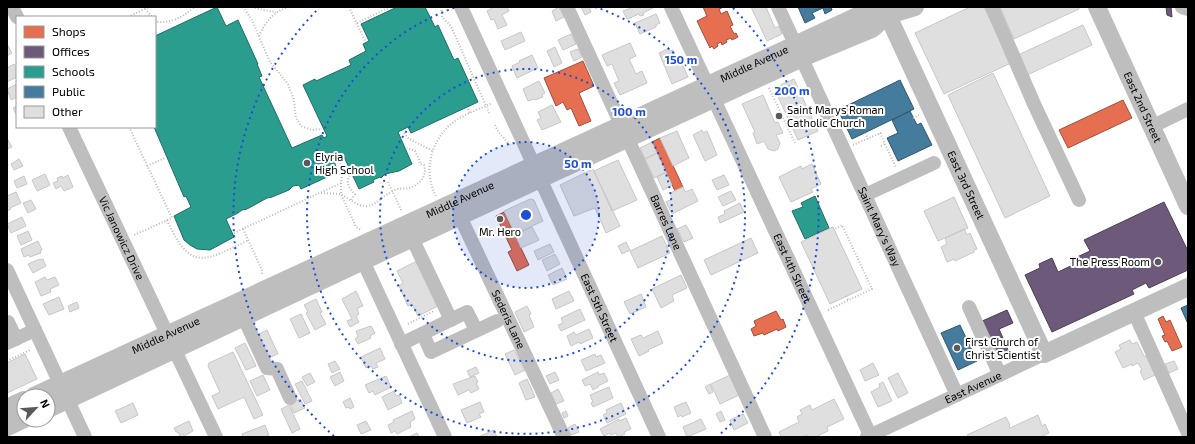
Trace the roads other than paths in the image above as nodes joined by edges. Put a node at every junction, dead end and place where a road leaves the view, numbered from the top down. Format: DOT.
graph roads {
  1 [pos="12,7"];
  2 [pos="461,7"];
  3 [pos="567,7"];
  4 [pos="671,7"];
  5 [pos="778,7"];
  6 [pos="915,7"];
  7 [pos="992,7"];
  8 [pos="1097,7"];
  9 [pos="1182,7"];
  10 [pos="1188,9"];
  11 [pos="886,11"];
  12 [pos="16,16"];
  13 [pos="799,52"];
  14 [pos="710,93"];
  15 [pos="1188,109"];
  16 [pos="1151,127"];
  17 [pos="69,128"];
  18 [pos="624,132"];
  19 [pos="934,163"];
  20 [pos="537,172"];
  21 [pos="865,195"];
  22 [pos="1079,200"];
  23 [pos="450,206"];
  24 [pos="1188,206"];
  25 [pos="412,238"];
  26 [pos="363,261"];
  27 [pos="7,270"];
  28 [pos="1188,287"];
  29 [pos="969,307"];
  30 [pos="1134,312"];
  31 [pos="244,318"];
  32 [pos="451,320"];
  33 [pos="497,321"];
  34 [pos="7,323"];
  35 [pos="35,330"];
  36 [pos="476,330"];
  37 [pos="423,334"];
  38 [pos="12,341"];
  39 [pos="171,342"];
  40 [pos="401,344"];
  41 [pos="1044,354"];
  42 [pos="1000,375"];
  43 [pos="64,392"];
  44 [pos="56,393"];
  45 [pos="957,395"];
  46 [pos="290,398"];
  47 [pos="56,400"];
  48 [pos="900,422"];
  49 [pos="1188,432"];
  50 [pos="85,437"];
  51 [pos="216,437"];
  52 [pos="445,437"];
  53 [pos="564,437"];
  54 [pos="659,437"];
  55 [pos="765,437"];
  56 [pos="869,437"];
  57 [pos="894,437"];
  1 -- 12 [label="street"];
  2 -- 20 [label="street, East 5th Street"];
  3 -- 18 [label="street, Barres Lane"];
  4 -- 14 [label="street, East 4th Street"];
  5 -- 13 [label="street, Saint Mary's Way"];
  6 -- 11 [label="main road, Middle Avenue"];
  7 -- 22 [label="street"];
  8 -- 16 [label="main road, East 2nd Street"];
  9 -- 10 [label="street"];
  11 -- 13 [label="main road, Middle Avenue"];
  11 -- 41 [label="main road, East 3rd Street"];
  13 -- 14 [label="main road, Middle Avenue"];
  13 -- 21 [label="street, Saint Mary's Way"];
  14 -- 18 [label="main road, Middle Avenue"];
  14 -- 56 [label="street, East 4th Street"];
  15 -- 16 [label="street"];
  16 -- 24 [label="main road, East 2nd Street"];
  17 -- 39 [label="street, Vic Janowicz Drive"];
  18 -- 20 [label="main road, Middle Avenue"];
  18 -- 55 [label="street, Barres Lane"];
  19 -- 21 [label="street"];
  20 -- 23 [label="main road, Middle Avenue"];
  20 -- 54 [label="street, East 5th Street"];
  21 -- 45 [label="street, Saint Mary's Way"];
  23 -- 25 [label="main road, Middle Avenue"];
  23 -- 39 [label="main road, Middle Avenue"];
  23 -- 53 [label="street, Sederis Lane"];
  25 -- 26 [label="main road, Middle Avenue"];
  25 -- 32 [label="street"];
  26 -- 31 [label="main road, Middle Avenue"];
  26 -- 40 [label="street"];
  27 -- 35 [label="street"];
  28 -- 30 [label="main road, East Avenue"];
  29 -- 42 [label="street"];
  30 -- 41 [label="main road, East Avenue"];
  30 -- 49 [label="street"];
  31 -- 39 [label="main road, Middle Avenue"];
  31 -- 46 [label="street"];
  32 -- 36 [label="street"];
  32 -- 37 [label="street"];
  33 -- 36 [label="street"];
  34 -- 38 [label="street"];
  35 -- 38 [label="street"];
  35 -- 43 [label="street"];
  36 -- 37 [label="street"];
  37 -- 40 [label="street"];
  39 -- 43 [label="main road, Middle Avenue"];
  39 -- 51 [label="street, Vic Janowicz Drive"];
  40 -- 52 [label="street"];
  41 -- 42 [label="street, East Avenue"];
  42 -- 45 [label="street, East Avenue"];
  43 -- 44 [label="main road, Middle Avenue"];
  43 -- 47 [label="main road, Middle Avenue"];
  43 -- 50 [label="street"];
  45 -- 48 [label="street, East Avenue"];
  48 -- 56 [label="street, East Avenue"];
  48 -- 57 [label="street"];
}
